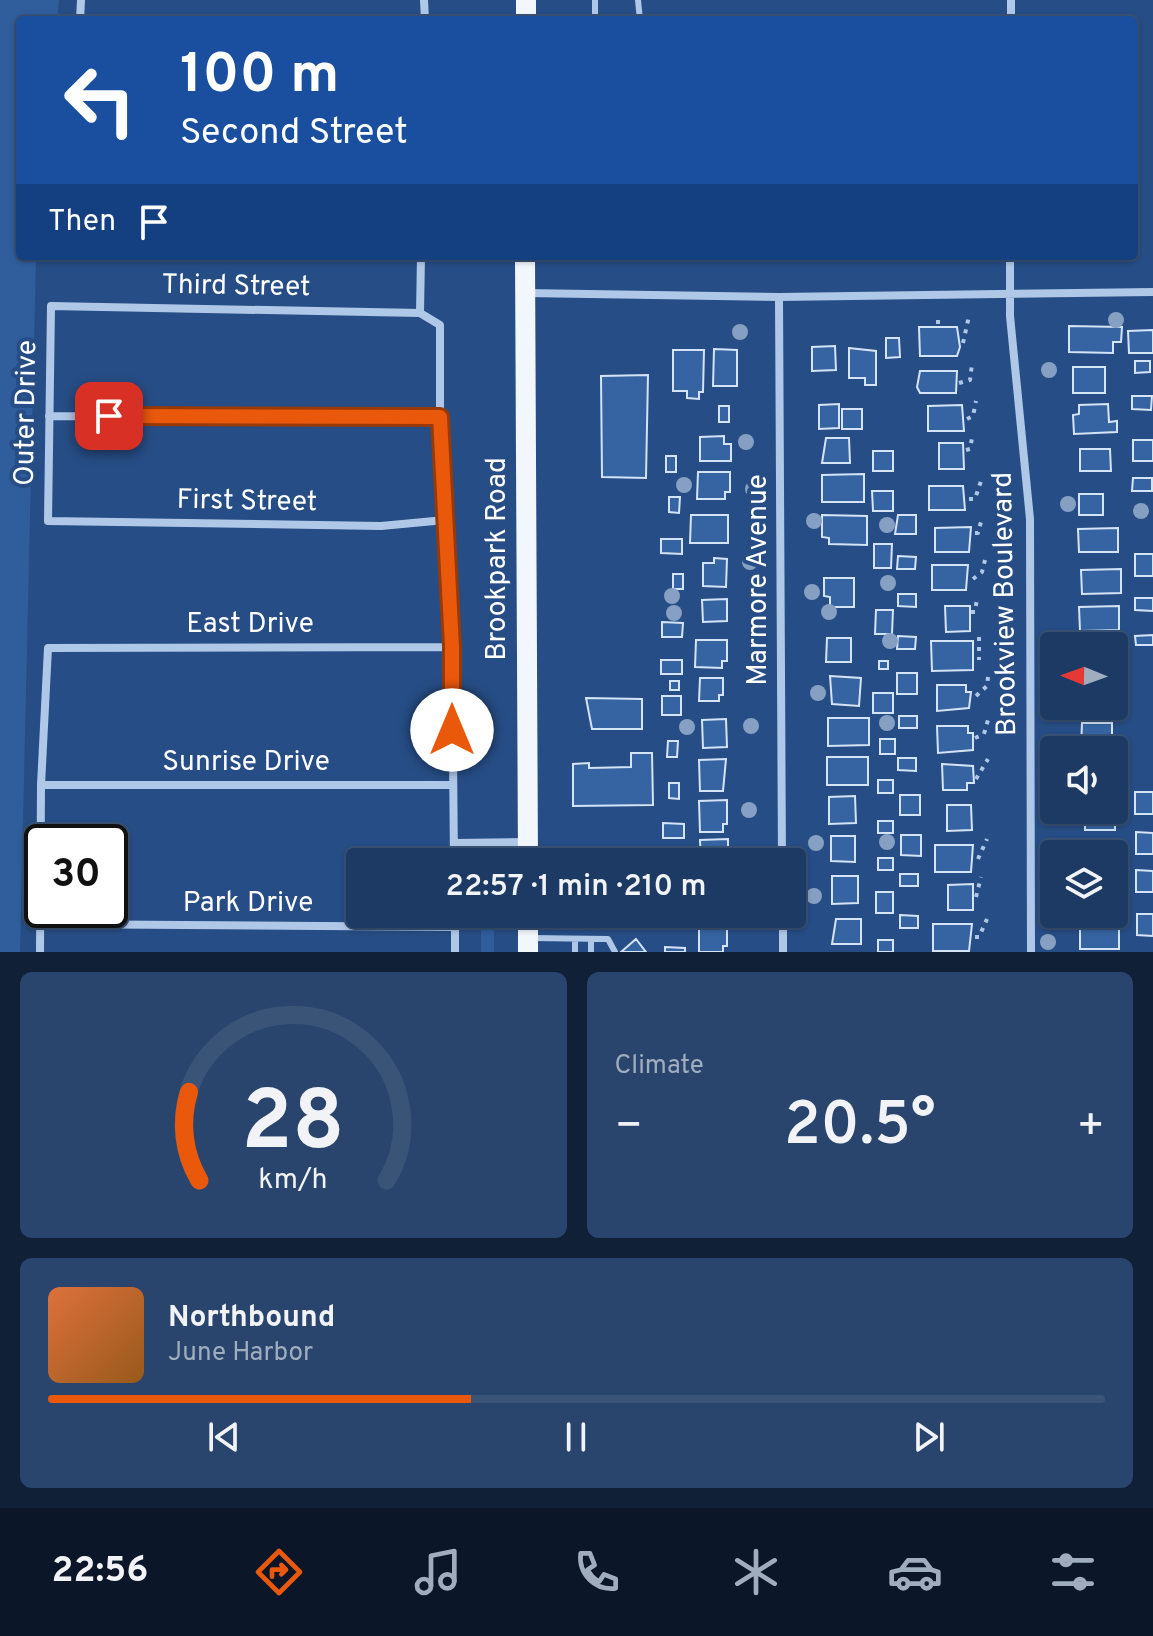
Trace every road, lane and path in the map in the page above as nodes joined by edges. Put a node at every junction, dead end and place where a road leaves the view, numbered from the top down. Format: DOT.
graph roads {
  1 [pos="421,260"];
  2 [pos="525,260"];
  3 [pos="1010,260"];
  4 [pos="1153,292"];
  5 [pos="524,293"];
  6 [pos="1009,294"];
  7 [pos="779,297"];
  8 [pos="51,306"];
  9 [pos="420,313"];
  10 [pos="938,315"];
  11 [pos="969,316"];
  12 [pos="938,324"];
  13 [pos="963,343"];
  14 [pos="972,364"];
  15 [pos="959,383"];
  16 [pos="976,401"];
  17 [pos="49,416"];
  18 [pos="440,417"];
  19 [pos="967,419"];
  20 [pos="972,438"];
  21 [pos="966,450"];
  22 [pos="982,478"];
  23 [pos="969,499"];
  24 [pos="982,518"];
  25 [pos="445,520"];
  26 [pos="48,521"];
  27 [pos="975,533"];
  28 [pos="985,560"];
  29 [pos="973,579"];
  30 [pos="977,598"];
  31 [pos="971,612"];
  32 [pos="979,637"];
  33 [pos="452,647"];
  34 [pos="979,660"];
  35 [pos="988,677"];
  36 [pos="976,696"];
  37 [pos="988,720"];
  38 [pos="975,738"];
  39 [pos="988,759"];
  40 [pos="976,779"];
  41 [pos="41,785"];
  42 [pos="452,785"];
  43 [pos="41,824"];
  44 [pos="987,839"];
  45 [pos="454,843"];
  46 [pos="454,848"];
  47 [pos="495,848"];
  48 [pos="528,848"];
  49 [pos="782,848"];
  50 [pos="978,859"];
  51 [pos="981,877"];
  52 [pos="976,897"];
  53 [pos="987,919"];
  54 [pos="128,925"];
  55 [pos="346,926"];
  56 [pos="40,928"];
  57 [pos="455,928"];
  58 [pos="783,928"];
  59 [pos="975,937"];
  60 [pos="575,939"];
  61 [pos="591,939"];
  62 [pos="528,945"];
  63 [pos="40,952"];
  64 [pos="455,952"];
  65 [pos="575,952"];
  66 [pos="591,952"];
  67 [pos="615,952"];
  68 [pos="783,952"];
  69 [pos="1031,952"];
  1 -- 9 [label="street"];
  2 -- 5 [label="main road, Brookpark Road"];
  3 -- 6 [label="street, Brookview Boulevard"];
  4 -- 6 [label="street"];
  5 -- 7 [label="street"];
  5 -- 48 [label="main road, Brookpark Road"];
  6 -- 7 [label="street"];
  6 -- 69 [label="street, Brookview Boulevard"];
  7 -- 49 [label="street, Marmore Avenue"];
  8 -- 9 [label="street, Third Street"];
  8 -- 17 [label="street, Outer Drive"];
  9 -- 18 [label="street"];
  10 -- 12 [label="path"];
  11 -- 13 [label="path"];
  14 -- 15 [label="path"];
  16 -- 19 [label="path"];
  17 -- 18 [label="street"];
  17 -- 26 [label="street, Outer Drive"];
  18 -- 25 [label="street"];
  20 -- 21 [label="path"];
  22 -- 23 [label="path"];
  24 -- 27 [label="path"];
  25 -- 26 [label="street, First Street"];
  25 -- 33 [label="street"];
  28 -- 29 [label="path"];
  30 -- 31 [label="path"];
  32 -- 34 [label="path"];
  33 -- 41 [label="street, East Drive"];
  33 -- 42 [label="street"];
  35 -- 36 [label="path"];
  37 -- 38 [label="path"];
  39 -- 40 [label="path"];
  41 -- 42 [label="street, Sunrise Drive"];
  41 -- 43 [label="street"];
  42 -- 45 [label="street"];
  44 -- 50 [label="path"];
  45 -- 46 [label="street"];
  45 -- 47 [label="street"];
  51 -- 52 [label="path"];
  53 -- 59 [label="path"];
  54 -- 55 [label="street, Park Drive"];
  56 -- 63 [label="street"];
  57 -- 64 [label="street"];
  58 -- 68 [label="street"];
  60 -- 61 [label="lane"];
  60 -- 62 [label="lane"];
  60 -- 65 [label="lane"];
  61 -- 66 [label="lane"];
  61 -- 67 [label="lane"];
}
